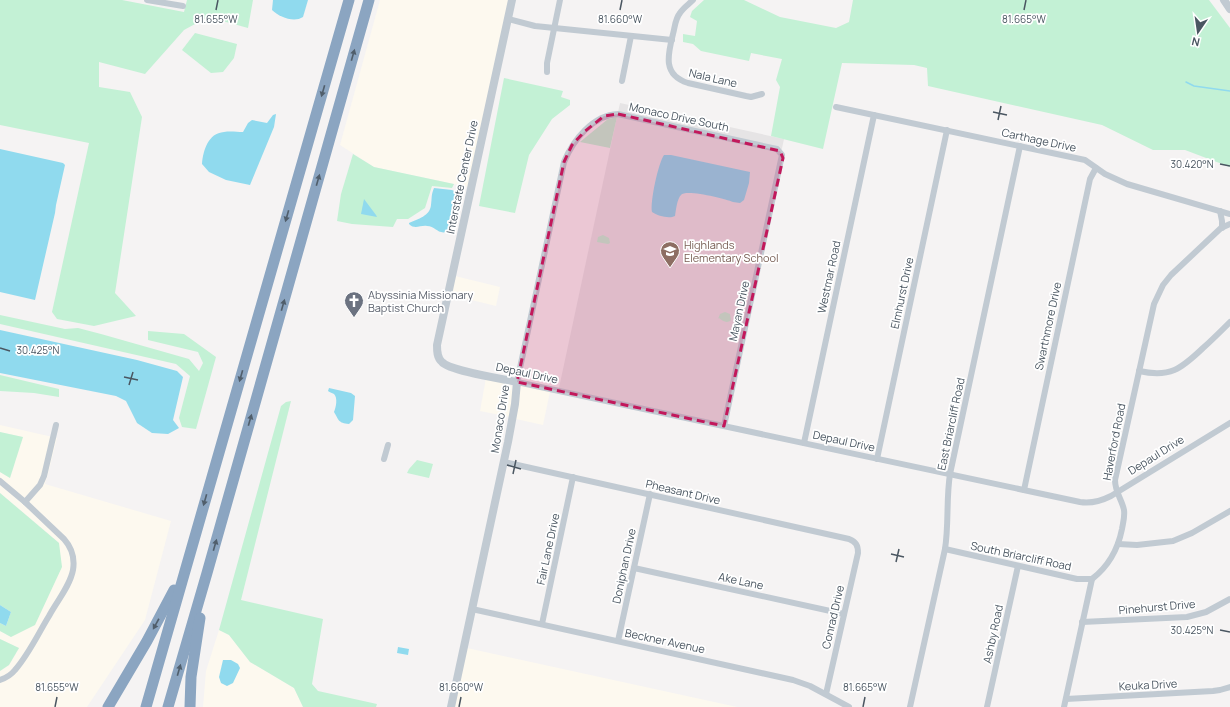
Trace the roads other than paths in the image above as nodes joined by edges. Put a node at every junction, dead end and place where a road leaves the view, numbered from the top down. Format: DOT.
graph roads {
  1 [pos="147,0"];
  2 [pos="349,0"];
  3 [pos="369,0"];
  4 [pos="512,0"];
  5 [pos="560,0"];
  6 [pos="693,0"];
  7 [pos="1224,0"];
  8 [pos="183,6"];
  9 [pos="1230,9"];
  10 [pos="508,19"];
  11 [pos="554,28"];
  12 [pos="631,36"];
  13 [pos="672,40"];
  14 [pos="547,72"];
  15 [pos="622,81"];
  16 [pos="762,94"];
  17 [pos="836,107"];
  18 [pos="874,115"];
  19 [pos="947,130"];
  20 [pos="578,138"];
  21 [pos="1020,146"];
  22 [pos="781,153"];
  23 [pos="1096,168"];
  24 [pos="1220,211"];
  25 [pos="1230,214"];
  26 [pos="1230,224"];
  27 [pos="1222,228"];
  28 [pos="1230,322"];
  29 [pos="439,358"];
  30 [pos="1139,371"];
  31 [pos="517,382"];
  32 [pos="1230,423"];
  33 [pos="56,425"];
  34 [pos="724,426"];
  35 [pos="804,443"];
  36 [pos="388,445"];
  37 [pos="384,459"];
  38 [pos="877,459"];
  39 [pos="504,462"];
  40 [pos="950,474"];
  41 [pos="573,477"];
  42 [pos="0,481"];
  43 [pos="1024,490"];
  44 [pos="1117,492"];
  45 [pos="650,494"];
  46 [pos="25,502"];
  47 [pos="1230,511"];
  48 [pos="856,543"];
  49 [pos="1118,544"];
  50 [pos="945,549"];
  51 [pos="187,564"];
  52 [pos="1018,566"];
  53 [pos="634,568"];
  54 [pos="207,573"];
  55 [pos="1092,579"];
  56 [pos="1230,599"];
  57 [pos="472,609"];
  58 [pos="844,614"];
  59 [pos="1082,622"];
  60 [pos="542,624"];
  61 [pos="618,641"];
  62 [pos="0,680"];
  63 [pos="1230,687"];
  64 [pos="826,694"];
  65 [pos="1066,699"];
  66 [pos="108,707"];
  67 [pos="146,707"];
  68 [pos="168,707"];
  69 [pos="190,707"];
  70 [pos="451,707"];
  71 [pos="849,707"];
  72 [pos="910,707"];
  73 [pos="987,707"];
  74 [pos="1064,707"];
  1 -- 8 [label="street"];
  2 -- 51 [label="highway, one-way"];
  54 -- 3 [label="highway, one-way"];
  4 -- 10 [label="street, Interstate Center Drive"];
  5 -- 11 [label="street"];
  6 -- 13 [label="street, Nala Lane"];
  7 -- 9 [label="street"];
  10 -- 11 [label="street"];
  10 -- 29 [label="street, Interstate Center Drive"];
  11 -- 12 [label="street"];
  11 -- 14 [label="street"];
  12 -- 13 [label="street"];
  12 -- 15 [label="street"];
  13 -- 16 [label="street, Nala Lane"];
  17 -- 18 [label="street, Carthage Drive"];
  18 -- 19 [label="street, Carthage Drive"];
  18 -- 35 [label="street, Westmar Road"];
  19 -- 21 [label="street, Carthage Drive"];
  19 -- 38 [label="street, Elmhurst Drive"];
  20 -- 22 [label="street, Monaco Drive South"];
  20 -- 31 [label="street, Monaco Drive"];
  21 -- 23 [label="street, Carthage Drive"];
  21 -- 40 [label="street, East Briarcliff Road"];
  22 -- 34 [label="street, Mayan Drive"];
  23 -- 24 [label="street, Carthage Drive"];
  23 -- 43 [label="street, Swarthmore Drive"];
  24 -- 25 [label="street, Carthage Drive"];
  24 -- 27 [label="street"];
  26 -- 27 [label="street, Haverford Road"];
  27 -- 30 [label="street, Haverford Road"];
  28 -- 30 [label="street"];
  29 -- 31 [label="street, Depaul Drive"];
  30 -- 44 [label="street, Haverford Road"];
  31 -- 34 [label="street, Depaul Drive"];
  31 -- 39 [label="street, Monaco Drive"];
  32 -- 44 [label="street, Depaul Drive"];
  33 -- 46 [label="street"];
  34 -- 35 [label="street, Depaul Drive"];
  35 -- 38 [label="street, Depaul Drive"];
  36 -- 37 [label="street"];
  38 -- 40 [label="street, Depaul Drive"];
  39 -- 41 [label="street, Pheasant Drive"];
  39 -- 57 [label="street, Monaco Drive"];
  40 -- 43 [label="street, Depaul Drive"];
  40 -- 50 [label="street, East Briarcliff Road"];
  41 -- 45 [label="street, Pheasant Drive"];
  41 -- 60 [label="street, Fair Lane Drive"];
  42 -- 46 [label="street"];
  43 -- 44 [label="street, Depaul Drive"];
  44 -- 49 [label="street, Haverford Road"];
  45 -- 48 [label="street, Pheasant Drive"];
  45 -- 53 [label="street, Doniphan Drive"];
  46 -- 62 [label="street"];
  47 -- 49 [label="street"];
  48 -- 58 [label="street, Conrad Drive"];
  49 -- 55 [label="street, Haverford Road"];
  50 -- 52 [label="street, South Briarcliff Road"];
  50 -- 72 [label="street, East Briarcliff Road"];
  51 -- 66 [label="highway, one-way"];
  51 -- 67 [label="highway"];
  52 -- 55 [label="street, South Briarcliff Road"];
  52 -- 73 [label="street, Ashby Road"];
  53 -- 58 [label="street, Ake Lane"];
  53 -- 61 [label="street, Doniphan Drive"];
  68 -- 54 [label="highway, one-way"];
  54 -- 69 [label="highway"];
  55 -- 59 [label="street"];
  56 -- 59 [label="street, Pinehurst Drive"];
  57 -- 60 [label="street, Beckner Avenue"];
  57 -- 70 [label="street, Monaco Drive"];
  58 -- 64 [label="street, Conrad Drive"];
  59 -- 65 [label="street"];
  60 -- 61 [label="street, Beckner Avenue"];
  61 -- 64 [label="street, Beckner Avenue"];
  63 -- 65 [label="street, Keuka Drive"];
  64 -- 71 [label="street, Beckner Avenue"];
  65 -- 74 [label="street"];
}
